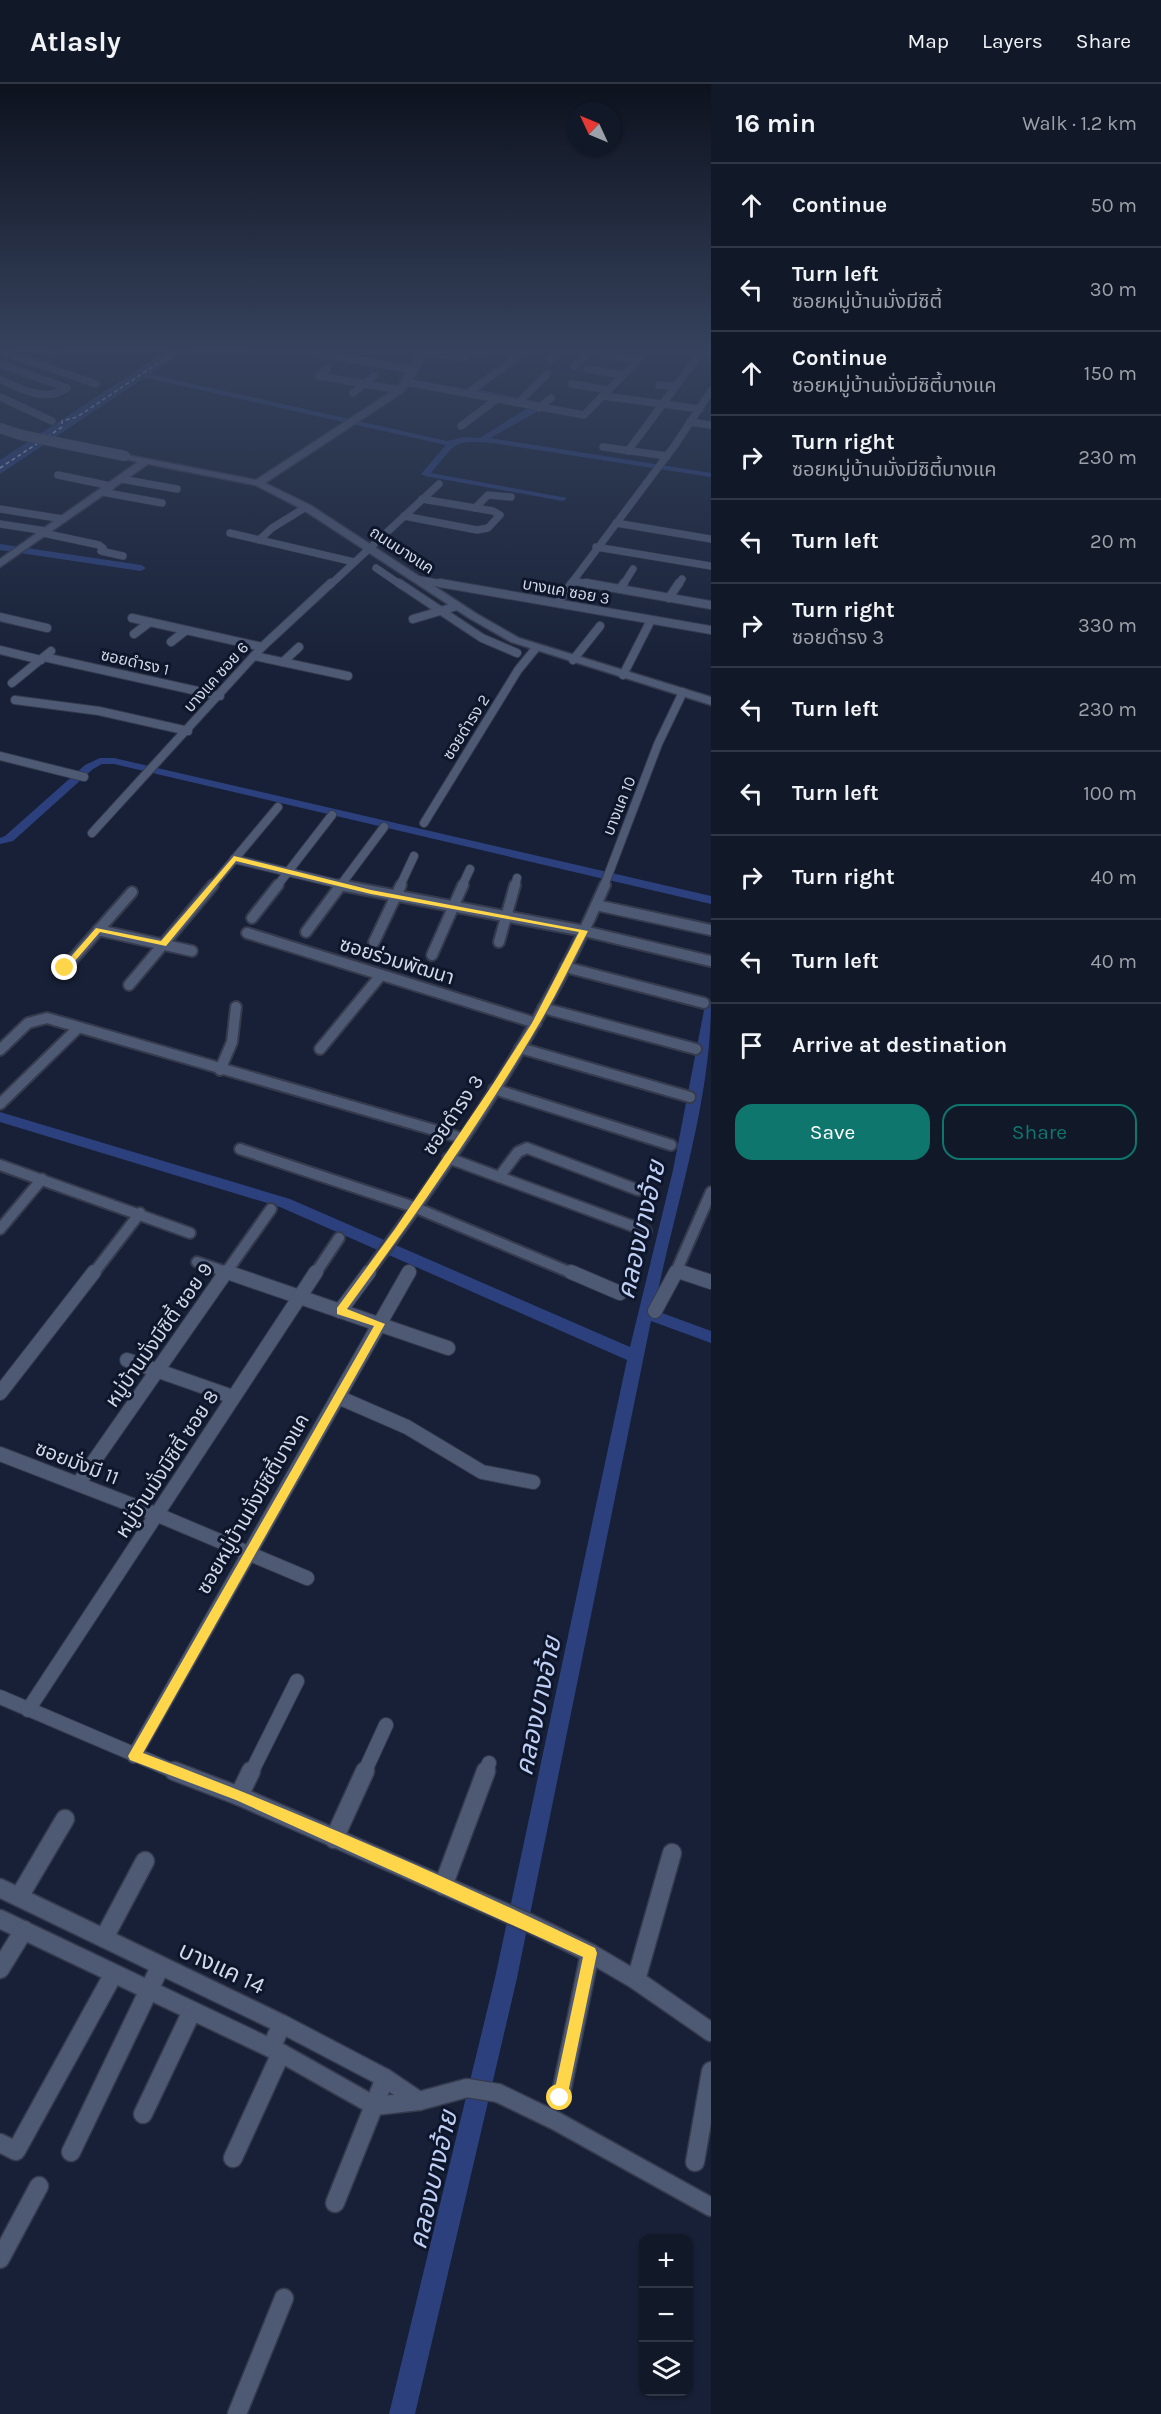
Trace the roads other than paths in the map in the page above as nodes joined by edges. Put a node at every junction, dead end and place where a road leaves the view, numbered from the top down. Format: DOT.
graph roads {
  1 [pos="121,459"];
  2 [pos="140,459"];
  3 [pos="143,459"];
  4 [pos="296,459"];
  5 [pos="665,459"];
  6 [pos="147,460"];
  7 [pos="58,475"];
  8 [pos="120,479"];
  9 [pos="184,483"];
  10 [pos="258,483"];
  11 [pos="439,484"];
  12 [pos="177,489"];
  13 [pos="102,492"];
  14 [pos="511,497"];
  15 [pos="422,499"];
  16 [pos="162,503"];
  17 [pos="306,507"];
  18 [pos="475,508"];
  19 [pos="0,509"];
  20 [pos="404,516"];
  21 [pos="63,519"];
  22 [pos="616,523"];
  23 [pos="0,524"];
  24 [pos="44,532"];
  25 [pos="230,533"];
  26 [pos="711,539"];
  27 [pos="260,540"];
  28 [pos="369,547"];
  29 [pos="597,547"];
  30 [pos="123,556"];
  31 [pos="354,562"];
  32 [pos="0,564"];
  33 [pos="711,566"];
  34 [pos="376,568"];
  35 [pos="633,569"];
  36 [pos="416,579"];
  37 [pos="682,579"];
  38 [pos="573,581"];
  39 [pos="621,590"];
  40 [pos="669,598"];
  41 [pos="558,602"];
  42 [pos="711,605"];
  43 [pos="457,606"];
  44 [pos="439,611"];
  45 [pos="0,617"];
  46 [pos="132,618"];
  47 [pos="413,619"];
  48 [pos="651,620"];
  49 [pos="150,622"];
  50 [pos="600,626"];
  51 [pos="47,627"];
  52 [pos="711,630"];
  53 [pos="185,631"];
  54 [pos="135,634"];
  55 [pos="171,642"];
  56 [pos="262,647"];
  57 [pos="299,647"];
  58 [pos="536,648"];
  59 [pos="0,650"];
  60 [pos="52,650"];
  61 [pos="517,653"];
  62 [pos="254,656"];
  63 [pos="43,658"];
  64 [pos="573,660"];
  65 [pos="283,662"];
  66 [pos="623,675"];
  67 [pos="348,676"];
  68 [pos="12,683"];
  69 [pos="682,692"];
  70 [pos="220,696"];
  71 [pos="15,700"];
  72 [pos="711,701"];
  73 [pos="188,730"];
  74 [pos="0,756"];
  75 [pos="84,777"];
  76 [pos="278,807"];
  77 [pos="332,815"];
  78 [pos="424,823"];
  79 [pos="384,827"];
  80 [pos="92,833"];
  81 [pos="414,856"];
  82 [pos="234,859"];
  83 [pos="470,869"];
  84 [pos="288,872"];
  85 [pos="517,878"];
  86 [pos="341,885"];
  87 [pos="132,892"];
  88 [pos="397,897"];
  89 [pos="596,905"];
  90 [pos="452,907"];
  91 [pos="507,917"];
  92 [pos="252,918"];
  93 [pos="99,930"];
  94 [pos="711,930"];
  95 [pos="584,931"];
  96 [pos="306,932"];
  97 [pos="247,933"];
  98 [pos="374,942"];
  99 [pos="499,942"];
  100 [pos="163,944"];
  101 [pos="192,951"];
  102 [pos="432,955"];
  103 [pos="710,961"];
  104 [pos="565,967"];
  105 [pos="65,968"];
  106 [pos="381,975"];
  107 [pos="129,984"];
  108 [pos="704,1003"];
  109 [pos="236,1007"];
  110 [pos="543,1008"];
  111 [pos="536,1023"];
  112 [pos="77,1029"];
  113 [pos="520,1048"];
  114 [pos="320,1049"];
  115 [pos="696,1049"];
  116 [pos="0,1050"];
  117 [pos="220,1070"];
  118 [pos="494,1089"];
  119 [pos="690,1097"];
  120 [pos="0,1104"];
  121 [pos="462,1138"];
  122 [pos="671,1145"];
  123 [pos="240,1149"];
  124 [pos="448,1158"];
  125 [pos="0,1165"];
  126 [pos="499,1177"];
  127 [pos="42,1179"];
  128 [pos="638,1190"];
  129 [pos="711,1192"];
  130 [pos="414,1207"];
  131 [pos="271,1209"];
  132 [pos="140,1213"];
  133 [pos="0,1229"];
  134 [pos="646,1231"];
  135 [pos="190,1233"];
  136 [pos="339,1238"];
  137 [pos="197,1263"];
  138 [pos="677,1271"];
  139 [pos="227,1272"];
  140 [pos="409,1272"];
  141 [pos="711,1282"];
  142 [pos="620,1293"];
  143 [pos="298,1298"];
  144 [pos="340,1311"];
  145 [pos="655,1311"];
  146 [pos="380,1324"];
  147 [pos="448,1347"];
  148 [pos="127,1360"];
  149 [pos="158,1370"];
  150 [pos="0,1393"];
  151 [pos="234,1397"];
  152 [pos="338,1397"];
  153 [pos="0,1454"];
  154 [pos="532,1482"];
  155 [pos="78,1484"];
  156 [pos="158,1515"];
  157 [pos="249,1554"];
  158 [pos="307,1578"];
  159 [pos="297,1681"];
  160 [pos="0,1697"];
  161 [pos="28,1710"];
  162 [pos="386,1725"];
  163 [pos="134,1756"];
  164 [pos="489,1763"];
  165 [pos="239,1796"];
  166 [pos="65,1819"];
  167 [pos="334,1839"];
  168 [pos="672,1853"];
  169 [pos="145,1860"];
  170 [pos="443,1886"];
  171 [pos="0,1888"];
  172 [pos="19,1898"];
  173 [pos="0,1919"];
  174 [pos="24,1930"];
  175 [pos="104,1938"];
  176 [pos="590,1953"];
  177 [pos="160,1967"];
  178 [pos="0,1969"];
  179 [pos="113,1975"];
  180 [pos="636,1980"];
  181 [pos="148,1991"];
  182 [pos="192,2011"];
  183 [pos="282,2024"];
  184 [pos="711,2032"];
  185 [pos="276,2051"];
  186 [pos="711,2071"];
  187 [pos="386,2078"];
  188 [pos="560,2098"];
  189 [pos="419,2101"];
  190 [pos="375,2106"];
  191 [pos="143,2114"];
  192 [pos="0,2143"];
  193 [pos="71,2152"];
  194 [pos="233,2158"];
  195 [pos="695,2162"];
  196 [pos="39,2186"];
  197 [pos="335,2203"];
  198 [pos="711,2207"];
  199 [pos="0,2259"];
  200 [pos="284,2298"];
  201 [pos="237,2414"];
  1 -- 6 [label="main road"];
  2 -- 6 [label="main road, ถนนบางแค, bridge"];
  3 -- 6 [label="main road"];
  4 -- 10 [label="main road"];
  5 -- 22 [label="street"];
  6 -- 8 [label="main road"];
  6 -- 10 [label="main road, ถนนบางแค"];
  7 -- 8 [label="street"];
  8 -- 9 [label="street"];
  8 -- 12 [label="street"];
  8 -- 13 [label="main road"];
  10 -- 17 [label="main road, ถนนบางแค"];
  11 -- 15 [label="street, บางแค ซอย 6"];
  13 -- 16 [label="street"];
  13 -- 21 [label="main road"];
  14 -- 18 [label="street"];
  15 -- 18 [label="street"];
  15 -- 20 [label="street, บางแค ซอย 6"];
  17 -- 27 [label="street"];
  17 -- 28 [label="main road, ถนนบางแค"];
  18 -- 20 [label="street"];
  19 -- 21 [label="street"];
  20 -- 28 [label="street, บางแค ซอย 6"];
  21 -- 24 [label="main road"];
  22 -- 26 [label="street"];
  22 -- 29 [label="street"];
  23 -- 24 [label="street"];
  24 -- 30 [label="street"];
  24 -- 32 [label="main road"];
  25 -- 27 [label="street"];
  27 -- 31 [label="street"];
  28 -- 31 [label="street, บางแค ซอย 6"];
  28 -- 36 [label="main road, ถนนบางแค"];
  29 -- 33 [label="street"];
  29 -- 38 [label="street"];
  31 -- 56 [label="street, บางแค ซอย 6"];
  34 -- 44 [label="street"];
  35 -- 39 [label="street"];
  36 -- 41 [label="street, บางแค ซอย 3"];
  36 -- 43 [label="main road, ถนนบางแค"];
  37 -- 40 [label="street"];
  38 -- 39 [label="street"];
  38 -- 41 [label="street"];
  39 -- 40 [label="street"];
  40 -- 42 [label="street"];
  41 -- 48 [label="street, บางแค ซอย 3"];
  43 -- 44 [label="street"];
  43 -- 58 [label="main road, ถนนบางแค"];
  44 -- 47 [label="street"];
  44 -- 61 [label="street"];
  45 -- 51 [label="street"];
  46 -- 49 [label="street"];
  48 -- 52 [label="street, บางแค ซอย 3"];
  48 -- 66 [label="street"];
  49 -- 53 [label="street"];
  49 -- 54 [label="street"];
  50 -- 64 [label="street"];
  53 -- 55 [label="street"];
  53 -- 56 [label="street"];
  56 -- 62 [label="street, บางแค ซอย 6"];
  57 -- 65 [label="street"];
  58 -- 64 [label="main road, ถนนบางแค"];
  58 -- 78 [label="street, ซอยดำรง 2"];
  59 -- 63 [label="street, ซอยดำรง 1"];
  60 -- 63 [label="street"];
  62 -- 65 [label="street"];
  62 -- 70 [label="street, บางแค ซอย 6"];
  63 -- 68 [label="street"];
  63 -- 70 [label="street, ซอยดำรง 1"];
  64 -- 66 [label="main road, ถนนบางแค"];
  65 -- 67 [label="street"];
  66 -- 69 [label="main road, ถนนบางแค"];
  69 -- 72 [label="main road, ถนนบางแค"];
  69 -- 89 [label="street, บางแค 10"];
  70 -- 73 [label="street, บางแค ซอย 6"];
  71 -- 73 [label="street"];
  73 -- 80 [label="street, บางแค ซอย 6"];
  74 -- 75 [label="street"];
  76 -- 82 [label="street"];
  77 -- 84 [label="street"];
  79 -- 86 [label="street"];
  81 -- 88 [label="street"];
  82 -- 84 [label="street"];
  82 -- 100 [label="street"];
  83 -- 90 [label="street"];
  84 -- 86 [label="street"];
  84 -- 92 [label="street"];
  85 -- 91 [label="street"];
  86 -- 88 [label="street"];
  86 -- 96 [label="street"];
  87 -- 93 [label="street"];
  88 -- 90 [label="street"];
  88 -- 98 [label="street"];
  89 -- 94 [label="street"];
  89 -- 95 [label="street, บางแค 10"];
  90 -- 91 [label="street"];
  90 -- 102 [label="street"];
  91 -- 95 [label="street"];
  91 -- 99 [label="street"];
  93 -- 100 [label="street"];
  93 -- 105 [label="street"];
  95 -- 103 [label="street"];
  95 -- 104 [label="street, ซอยดำรง 3"];
  97 -- 106 [label="street, ซอยร่วมพัฒนา"];
  100 -- 101 [label="street"];
  100 -- 107 [label="street"];
  104 -- 108 [label="street"];
  104 -- 110 [label="street, ซอยดำรง 3"];
  106 -- 111 [label="street, ซอยร่วมพัฒนา"];
  106 -- 114 [label="street"];
  109 -- 117 [label="street"];
  110 -- 111 [label="street, ซอยดำรง 3"];
  110 -- 115 [label="street"];
  111 -- 113 [label="street, ซอยดำรง 3"];
  112 -- 116 [label="street"];
  112 -- 117 [label="street"];
  112 -- 120 [label="street"];
  113 -- 118 [label="street, ซอยดำรง 3"];
  113 -- 119 [label="street"];
  117 -- 121 [label="street"];
  118 -- 121 [label="street, ซอยดำรง 3"];
  118 -- 122 [label="street"];
  121 -- 124 [label="street, ซอยดำรง 3"];
  123 -- 130 [label="street"];
  124 -- 126 [label="street"];
  124 -- 130 [label="street, ซอยดำรง 3"];
  125 -- 127 [label="street"];
  126 -- 128 [label="street"];
  126 -- 134 [label="street"];
  127 -- 132 [label="street"];
  127 -- 133 [label="street"];
  129 -- 138 [label="street"];
  130 -- 142 [label="street"];
  130 -- 144 [label="street, ซอยดำรง 3"];
  131 -- 139 [label="street, หมู่บ้านมั่งมีซิตี้ ซอย 9"];
  132 -- 135 [label="street"];
  132 -- 150 [label="street"];
  136 -- 143 [label="street, หมู่บ้านมั่งมีซิตี้ ซอย 8"];
  137 -- 139 [label="street"];
  138 -- 141 [label="street"];
  138 -- 145 [label="street"];
  139 -- 143 [label="street"];
  139 -- 149 [label="street, หมู่บ้านมั่งมีซิตี้ ซอย 9"];
  140 -- 146 [label="street, ซอยหมู่บ้านมั่งมีซิตี้บางแค"];
  143 -- 144 [label="street"];
  143 -- 151 [label="street, หมู่บ้านมั่งมีซิตี้ ซอย 8"];
  144 -- 146 [label="street"];
  146 -- 147 [label="street"];
  146 -- 152 [label="street, ซอยหมู่บ้านมั่งมีซิตี้บางแค"];
  148 -- 149 [label="street"];
  149 -- 151 [label="street"];
  149 -- 155 [label="street, หมู่บ้านมั่งมีซิตี้ ซอย 9"];
  151 -- 156 [label="street, หมู่บ้านมั่งมีซิตี้ ซอย 8"];
  152 -- 154 [label="street"];
  152 -- 157 [label="street, ซอยหมู่บ้านมั่งมีซิตี้บางแค"];
  153 -- 155 [label="street, ซอยมั่งมี 11"];
  155 -- 156 [label="street, ซอยมั่งมี 11"];
  156 -- 157 [label="street, ซอยมั่งมี 11"];
  156 -- 161 [label="street, หมู่บ้านมั่งมีซิตี้ ซอย 8"];
  157 -- 158 [label="street, ซอยมั่งมี 11"];
  157 -- 163 [label="street, ซอยหมู่บ้านมั่งมีซิตี้บางแค"];
  159 -- 165 [label="street"];
  160 -- 161 [label="street"];
  161 -- 163 [label="street"];
  162 -- 167 [label="street"];
  163 -- 165 [label="street"];
  164 -- 170 [label="street"];
  165 -- 167 [label="street"];
  166 -- 172 [label="street"];
  167 -- 170 [label="street"];
  168 -- 180 [label="street"];
  169 -- 175 [label="street"];
  170 -- 176 [label="street"];
  171 -- 172 [label="street, บางแค 14"];
  172 -- 175 [label="street, บางแค 14"];
  173 -- 174 [label="street"];
  174 -- 178 [label="street"];
  174 -- 179 [label="street"];
  175 -- 177 [label="street, บางแค 14"];
  176 -- 180 [label="street"];
  176 -- 188 [label="street"];
  177 -- 181 [label="street"];
  177 -- 183 [label="street, บางแค 14"];
  179 -- 181 [label="street"];
  179 -- 192 [label="street"];
  180 -- 184 [label="street"];
  181 -- 182 [label="street"];
  181 -- 193 [label="street"];
  182 -- 185 [label="street"];
  182 -- 191 [label="street"];
  183 -- 185 [label="street"];
  183 -- 187 [label="street, บางแค 14"];
  185 -- 190 [label="street"];
  185 -- 194 [label="street"];
  186 -- 195 [label="street"];
  187 -- 189 [label="street, บางแค 14"];
  187 -- 190 [label="street"];
  189 -- 190 [label="street"];
  189 -- 198 [label="street"];
  190 -- 197 [label="street"];
  196 -- 199 [label="street"];
  200 -- 201 [label="street"];
}
